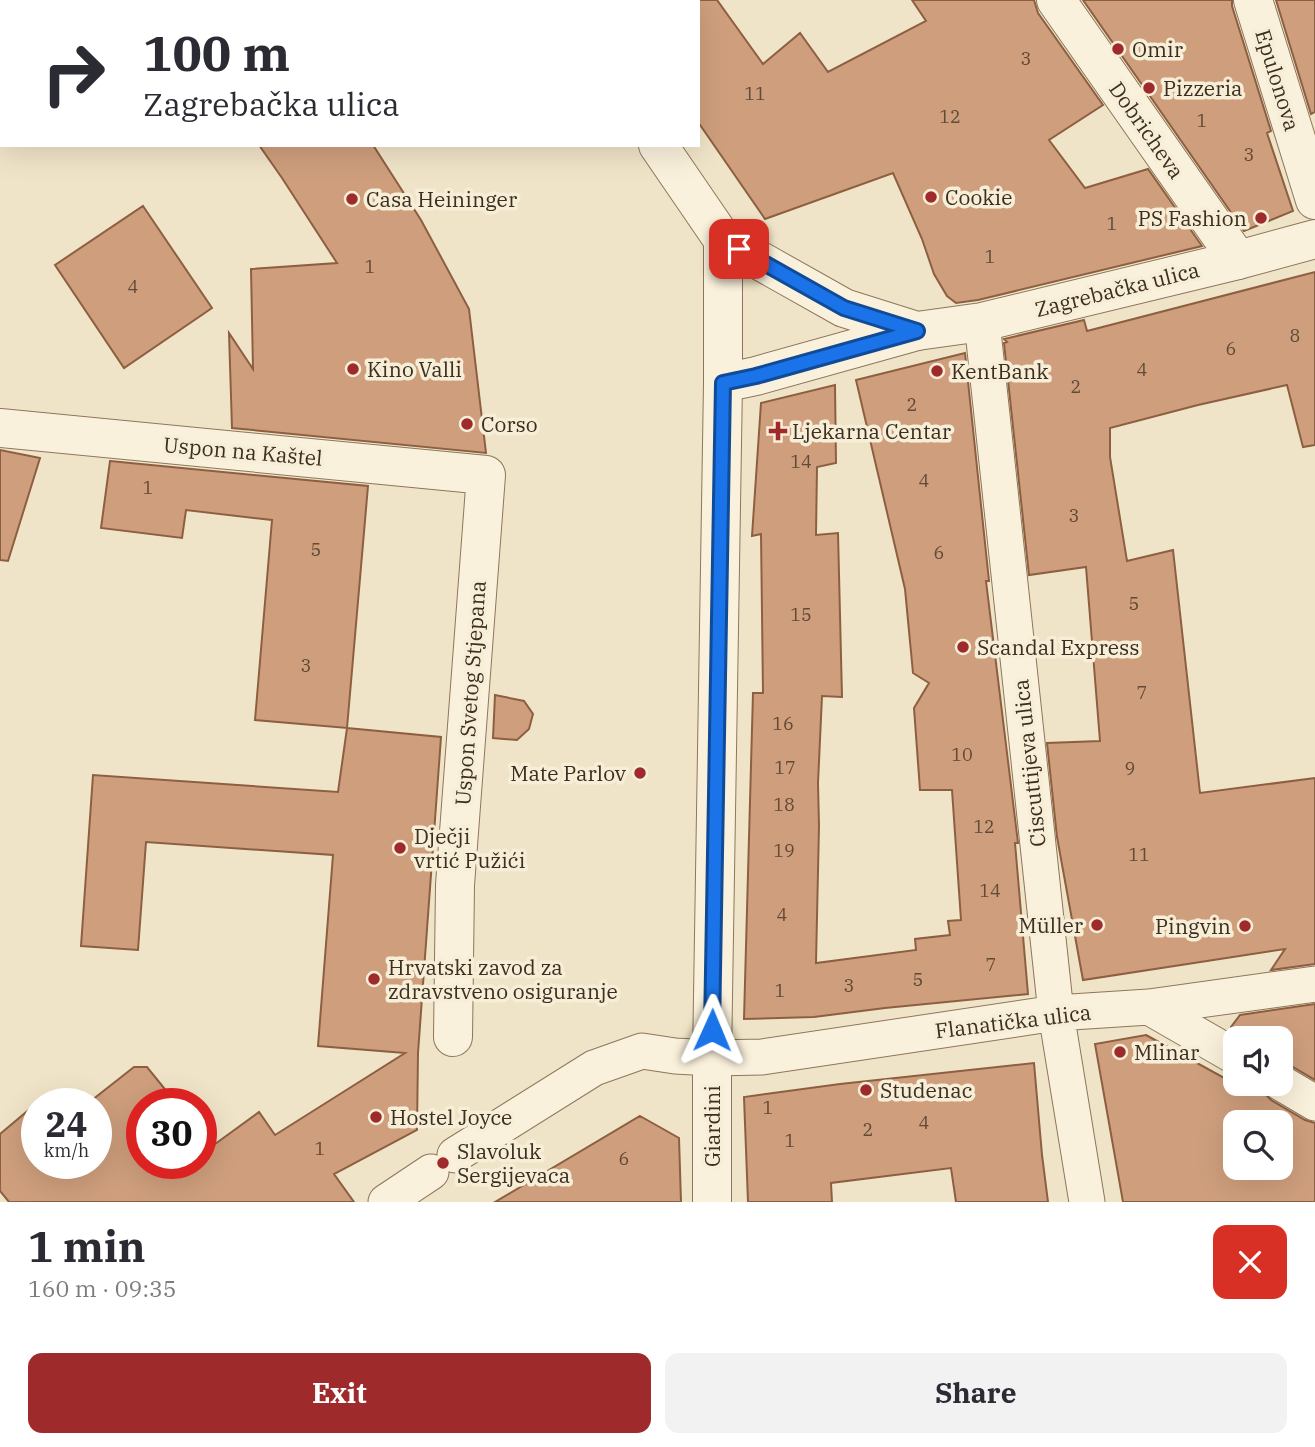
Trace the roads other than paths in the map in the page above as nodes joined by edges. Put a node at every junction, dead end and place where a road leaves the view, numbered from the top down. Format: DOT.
graph roads {
  1 [pos="1056,0"];
  2 [pos="1253,0"];
  3 [pos="659,147"];
  4 [pos="1315,200"];
  5 [pos="1315,239"];
  6 [pos="723,240"];
  7 [pos="1238,260"];
  8 [pos="982,321"];
  9 [pos="917,331"];
  10 [pos="723,383"];
  11 [pos="0,428"];
  12 [pos="486,475"];
  13 [pos="1315,984"];
  14 [pos="1149,1007"];
  15 [pos="1056,1013"];
  16 [pos="453,1037"];
  17 [pos="1223,1050"];
  18 [pos="712,1058"];
  19 [pos="1293,1090"];
  20 [pos="1315,1103"];
  21 [pos="386,1202"];
  22 [pos="712,1202"];
  23 [pos="1087,1202"];
  1 -- 7 [label="street, Dobricheva"];
  2 -- 4 [label="street, Epulonova"];
  3 -- 6 [label="street"];
  5 -- 7 [label="street, Zagrebačka ulica"];
  6 -- 9 [label="street, Zagrebačka ulica"];
  6 -- 10 [label="street, Giardini"];
  7 -- 8 [label="street, Zagrebačka ulica"];
  8 -- 9 [label="street, Zagrebačka ulica"];
  8 -- 15 [label="street, Ciscuttijeva ulica"];
  9 -- 10 [label="street, Zagrebačka ulica"];
  10 -- 18 [label="street, Giardini"];
  11 -- 12 [label="street, Uspon na Kaštel"];
  12 -- 16 [label="street, Uspon Svetog Stjepana"];
  13 -- 14 [label="street, Flanatička ulica"];
  14 -- 15 [label="street, Flanatička ulica"];
  14 -- 17 [label="street"];
  15 -- 18 [label="street, Flanatička ulica"];
  15 -- 23 [label="street, Ciscuttijeva ulica"];
  18 -- 21 [label="street, Flanatička ulica"];
  18 -- 22 [label="street, Giardini"];
  19 -- 20 [label="street"];
}
